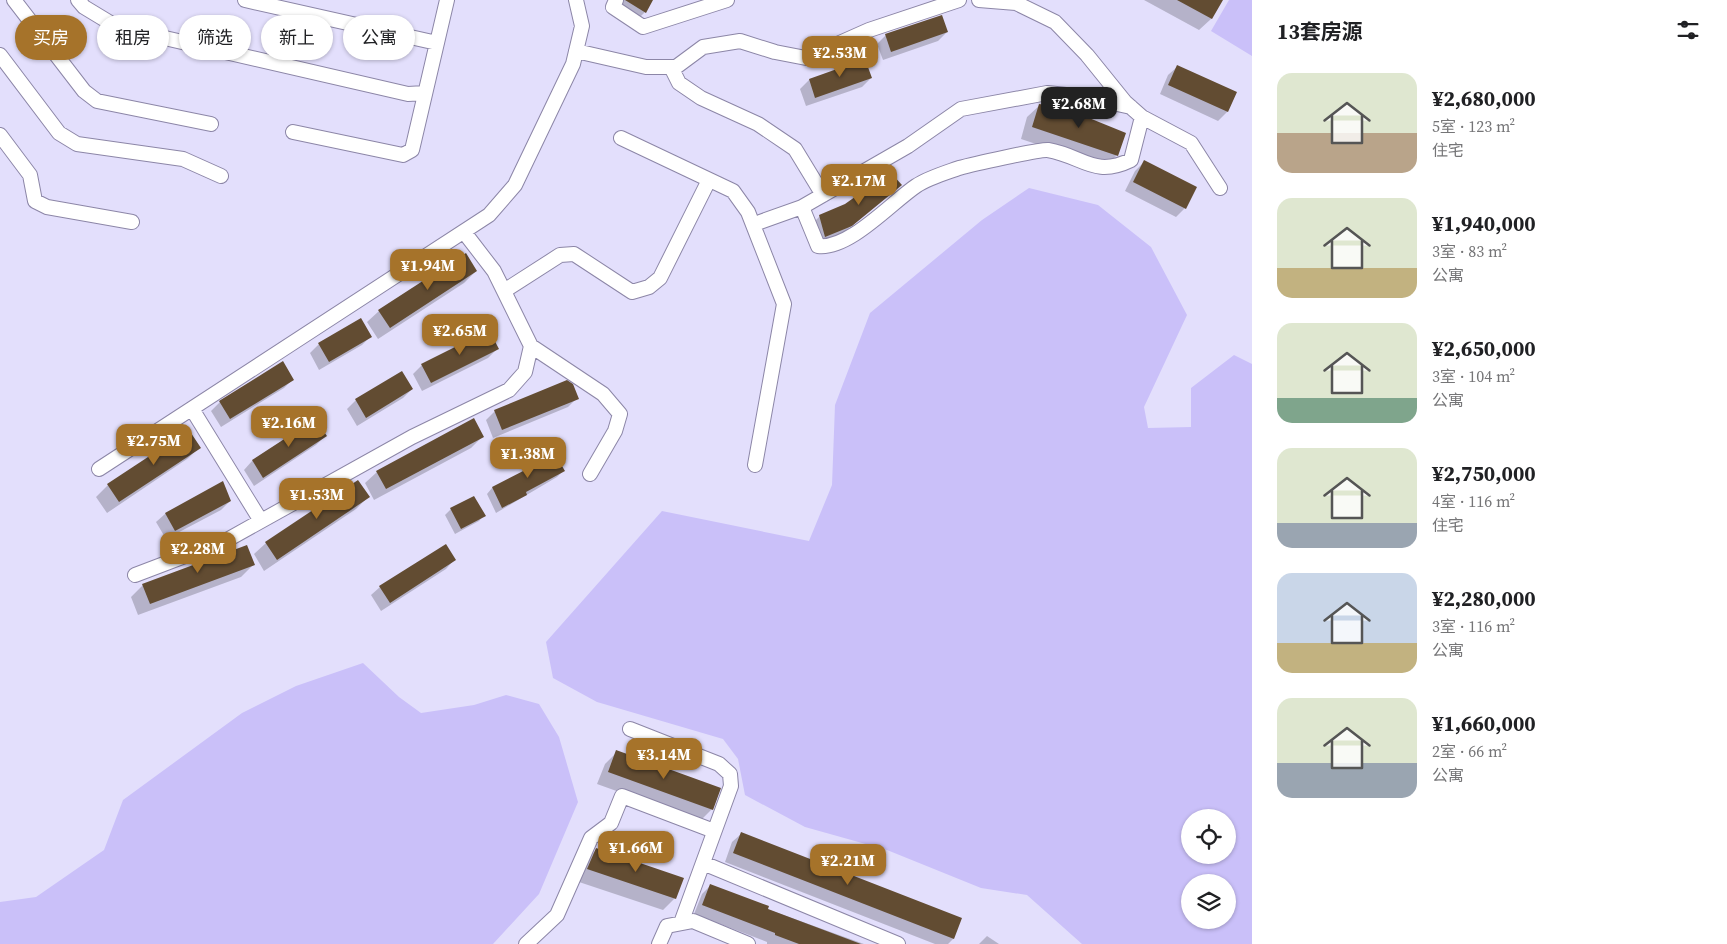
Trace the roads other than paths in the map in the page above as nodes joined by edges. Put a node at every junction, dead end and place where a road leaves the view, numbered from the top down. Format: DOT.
graph roads {
  1 [pos="14,0"];
  2 [pos="78,0"];
  3 [pos="246,0"];
  4 [pos="447,0"];
  5 [pos="576,0"];
  6 [pos="616,0"];
  7 [pos="727,0"];
  8 [pos="959,0"];
  9 [pos="979,0"];
  10 [pos="437,43"];
  11 [pos="576,51"];
  12 [pos="0,55"];
  13 [pos="671,68"];
  14 [pos="425,93"];
  15 [pos="1131,107"];
  16 [pos="1142,117"];
  17 [pos="211,124"];
  18 [pos="293,132"];
  19 [pos="0,135"];
  20 [pos="621,138"];
  21 [pos="221,176"];
  22 [pos="709,180"];
  23 [pos="1220,188"];
  24 [pos="823,195"];
  25 [pos="802,207"];
  26 [pos="132,222"];
  27 [pos="760,222"];
  28 [pos="464,232"];
  29 [pos="504,290"];
  30 [pos="531,346"];
  31 [pos="192,409"];
  32 [pos="754,465"];
  33 [pos="100,469"];
  34 [pos="590,474"];
  35 [pos="261,521"];
  36 [pos="135,575"];
  37 [pos="630,729"];
  38 [pos="714,831"];
  39 [pos="703,863"];
  40 [pos="681,923"];
  41 [pos="526,944"];
  42 [pos="659,944"];
  43 [pos="748,944"];
  44 [pos="898,944"];
  1 -- 17 [label="street"];
  2 -- 14 [label="street"];
  3 -- 10 [label="street"];
  4 -- 10 [label="street"];
  5 -- 11 [label="street"];
  6 -- 7 [label="street"];
  8 -- 13 [label="street"];
  9 -- 15 [label="street"];
  10 -- 14 [label="street"];
  11 -- 13 [label="street"];
  11 -- 28 [label="street"];
  12 -- 21 [label="street"];
  13 -- 24 [label="street"];
  14 -- 18 [label="street"];
  15 -- 16 [label="street"];
  15 -- 24 [label="street"];
  16 -- 23 [label="street"];
  16 -- 25 [label="street"];
  19 -- 26 [label="street"];
  20 -- 22 [label="street"];
  22 -- 29 [label="street"];
  22 -- 32 [label="street"];
  24 -- 25 [label="street"];
  25 -- 27 [label="street"];
  28 -- 29 [label="street"];
  28 -- 31 [label="street"];
  29 -- 30 [label="street"];
  30 -- 34 [label="street"];
  30 -- 35 [label="street"];
  31 -- 33 [label="street"];
  31 -- 35 [label="street"];
  35 -- 36 [label="street"];
  37 -- 38 [label="street"];
  38 -- 39 [label="street"];
  38 -- 41 [label="street"];
  39 -- 40 [label="street"];
  39 -- 44 [label="street"];
  40 -- 42 [label="street"];
  40 -- 43 [label="street"];
}
